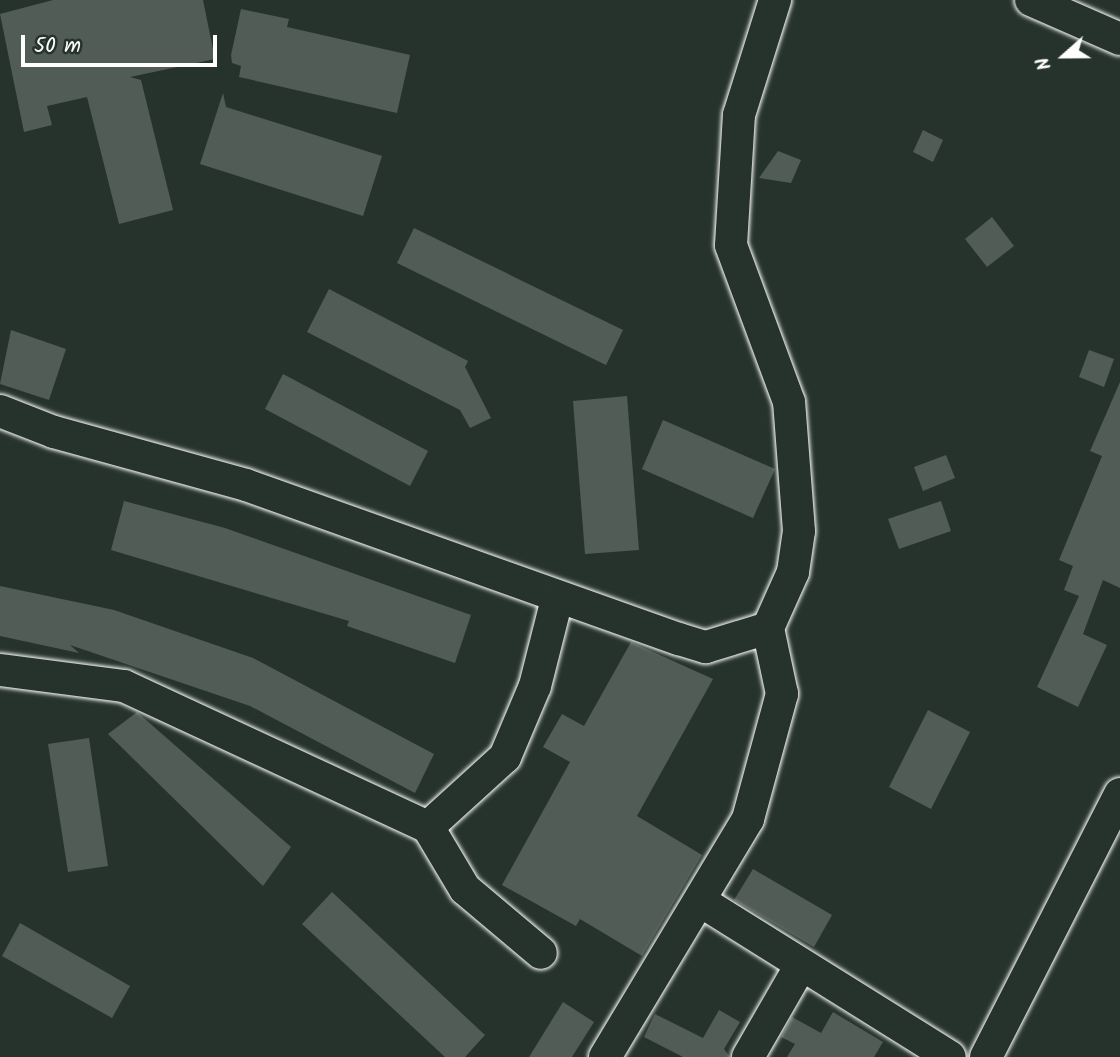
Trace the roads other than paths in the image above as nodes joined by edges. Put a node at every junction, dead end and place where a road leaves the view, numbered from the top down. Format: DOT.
graph roads {
  1 [pos="775,0"];
  2 [pos="1031,0"];
  3 [pos="1120,39"];
  4 [pos="0,411"];
  5 [pos="557,599"];
  6 [pos="768,628"];
  7 [pos="0,670"];
  8 [pos="1120,794"];
  9 [pos="428,827"];
  10 [pos="702,902"];
  11 [pos="541,953"];
  12 [pos="801,965"];
  13 [pos="605,1057"];
  14 [pos="748,1057"];
  15 [pos="950,1057"];
  16 [pos="986,1057"];
  1 -- 6 [label="street"];
  2 -- 3 [label="street"];
  4 -- 5 [label="street"];
  5 -- 6 [label="street"];
  5 -- 9 [label="street"];
  6 -- 10 [label="street"];
  7 -- 9 [label="street"];
  8 -- 16 [label="street"];
  9 -- 11 [label="street"];
  10 -- 12 [label="street"];
  10 -- 13 [label="street"];
  12 -- 14 [label="street"];
  12 -- 15 [label="street"];
}
